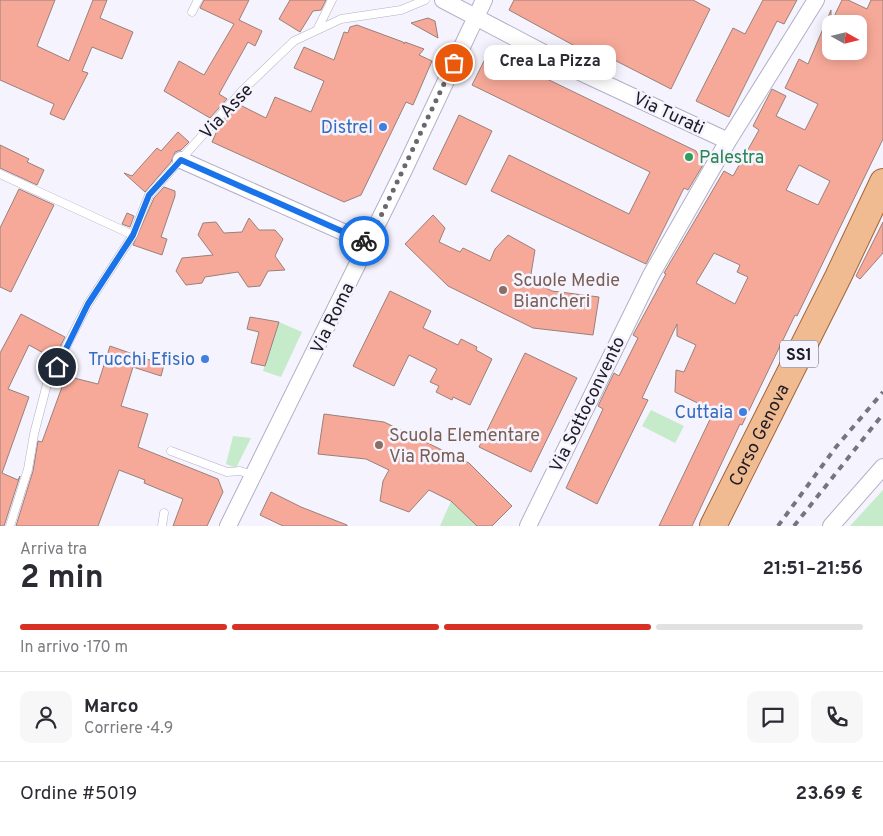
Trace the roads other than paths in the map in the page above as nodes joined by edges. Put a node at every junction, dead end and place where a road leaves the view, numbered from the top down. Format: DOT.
graph roads {
  1 [pos="198,0"];
  2 [pos="332,0"];
  3 [pos="425,0"];
  4 [pos="443,0"];
  5 [pos="484,0"];
  6 [pos="816,0"];
  7 [pos="192,12"];
  8 [pos="476,18"];
  9 [pos="318,28"];
  10 [pos="728,141"];
  11 [pos="181,160"];
  12 [pos="0,174"];
  13 [pos="883,182"];
  14 [pos="133,235"];
  15 [pos="368,243"];
  16 [pos="171,451"];
  17 [pos="883,467"];
  18 [pos="253,475"];
  19 [pos="164,513"];
  20 [pos="10,526"];
  21 [pos="162,526"];
  22 [pos="228,526"];
  23 [pos="528,526"];
  24 [pos="713,526"];
  25 [pos="831,526"];
  1 -- 7 [label="lane"];
  2 -- 9 [label="lane"];
  3 -- 9 [label="lane, Via Asse"];
  4 -- 8 [label="street, Via Turati"];
  5 -- 8 [label="street, Via Roma"];
  6 -- 10 [label="street, Via Sottoconvento"];
  8 -- 10 [label="street, Via Turati"];
  8 -- 15 [label="street, Via Roma"];
  9 -- 11 [label="lane, Via Asse"];
  10 -- 23 [label="street, Via Sottoconvento"];
  11 -- 14 [label="lane, Via Asse"];
  11 -- 15 [label="street"];
  12 -- 14 [label="lane"];
  13 -- 24 [label="main road, Corso Genova / SS1"];
  14 -- 20 [label="lane, Via Asse"];
  15 -- 18 [label="street, Via Roma"];
  16 -- 18 [label="lane"];
  17 -- 25 [label="street"];
  18 -- 22 [label="street, Via Roma"];
  19 -- 21 [label="lane"];
}
